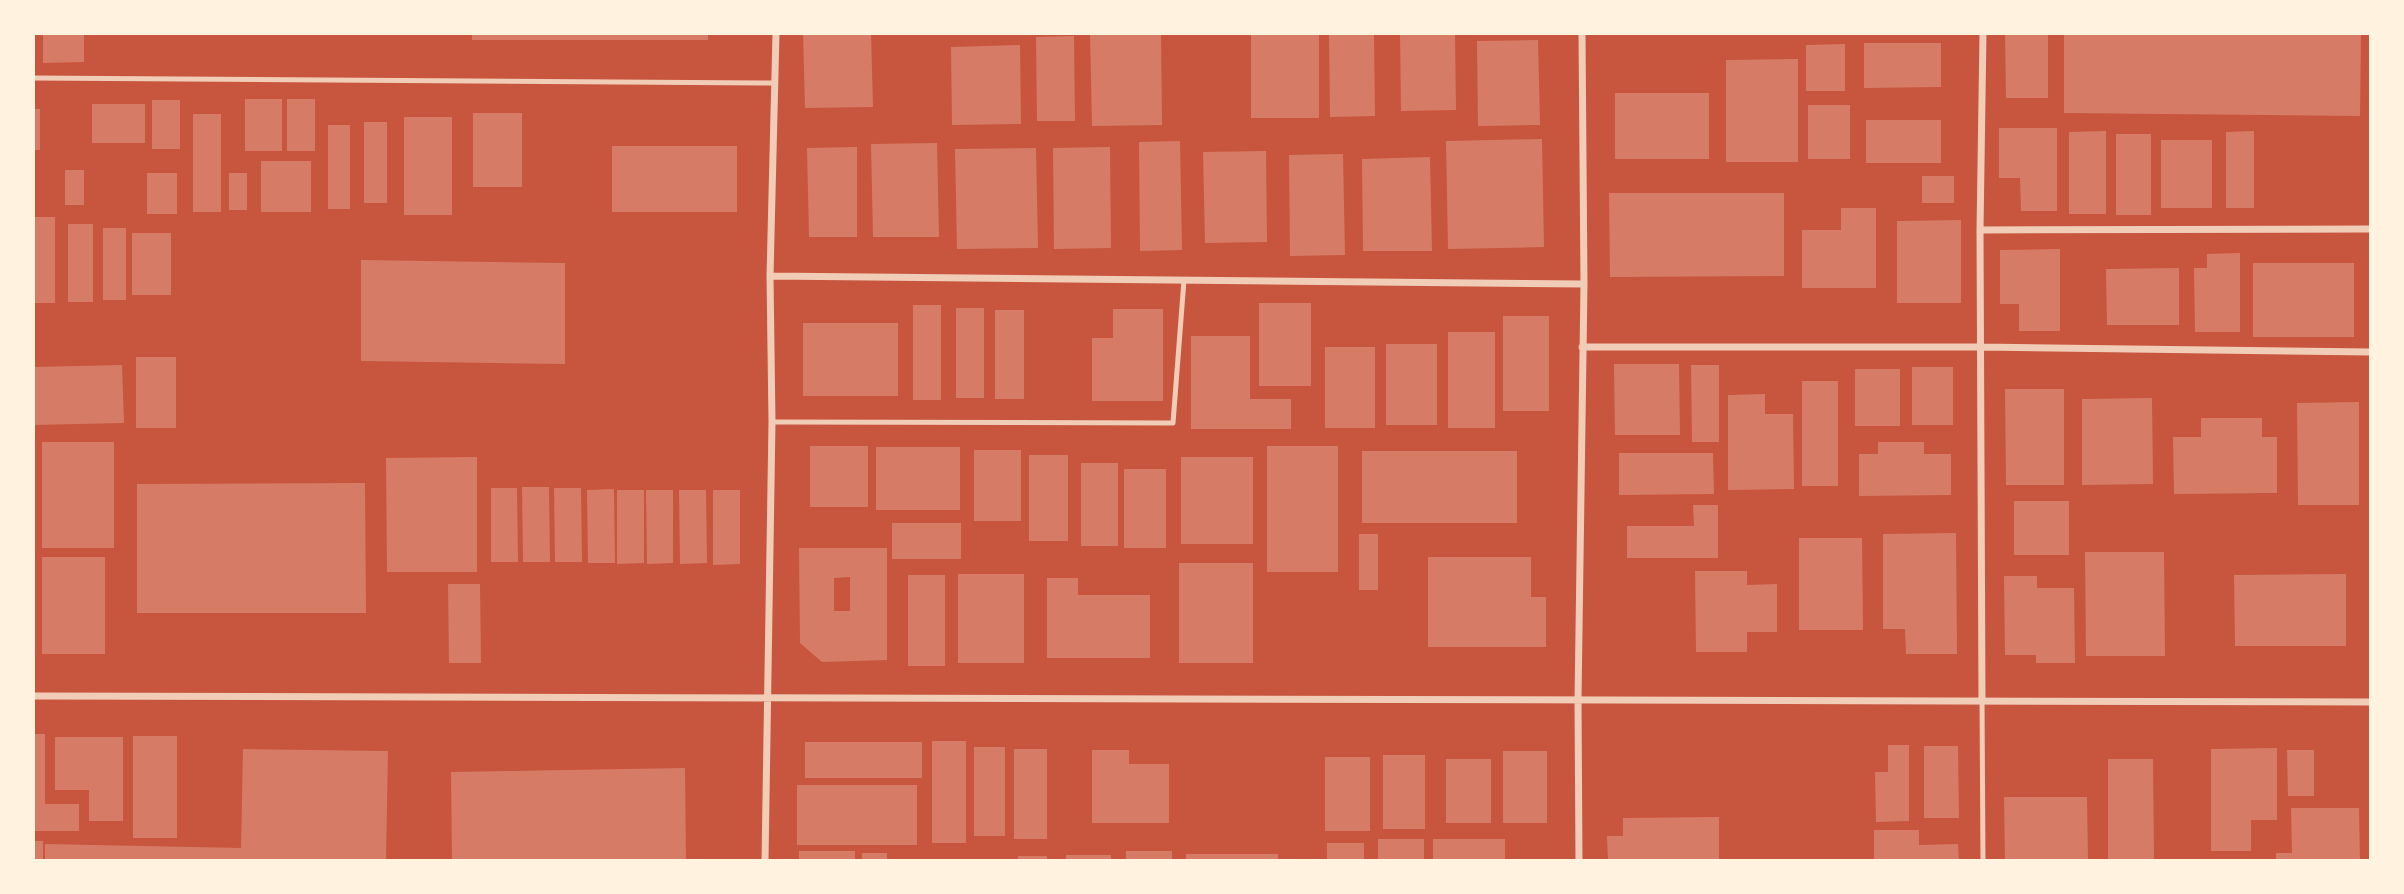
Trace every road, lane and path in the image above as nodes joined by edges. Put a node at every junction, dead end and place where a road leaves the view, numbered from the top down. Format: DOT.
graph roads {
  1 [pos="776,33"];
  2 [pos="1582,33"];
  3 [pos="1983,33"];
  4 [pos="33,78"];
  5 [pos="774,83"];
  6 [pos="2371,229"];
  7 [pos="1980,230"];
  8 [pos="770,276"];
  9 [pos="1184,281"];
  10 [pos="1584,284"];
  11 [pos="1582,347"];
  12 [pos="1982,347"];
  13 [pos="2371,352"];
  14 [pos="772,422"];
  15 [pos="33,696"];
  16 [pos="766,697"];
  17 [pos="1578,699"];
  18 [pos="1982,699"];
  19 [pos="2371,702"];
  20 [pos="765,861"];
  21 [pos="1579,861"];
  22 [pos="1983,861"];
  1 -- 5 [label="street"];
  2 -- 10 [label="street"];
  3 -- 7 [label="street"];
  4 -- 5 [label="lane"];
  5 -- 8 [label="street"];
  6 -- 7 [label="street"];
  7 -- 12 [label="street"];
  8 -- 9 [label="street"];
  8 -- 14 [label="street"];
  9 -- 10 [label="street"];
  9 -- 14 [label="lane"];
  10 -- 11 [label="street"];
  11 -- 12 [label="street"];
  11 -- 17 [label="street"];
  12 -- 13 [label="street"];
  12 -- 18 [label="street"];
  14 -- 16 [label="street"];
  15 -- 16 [label="street"];
  16 -- 17 [label="street"];
  16 -- 20 [label="street"];
  17 -- 18 [label="street"];
  17 -- 21 [label="street"];
  18 -- 19 [label="street"];
  18 -- 22 [label="lane"];
}
